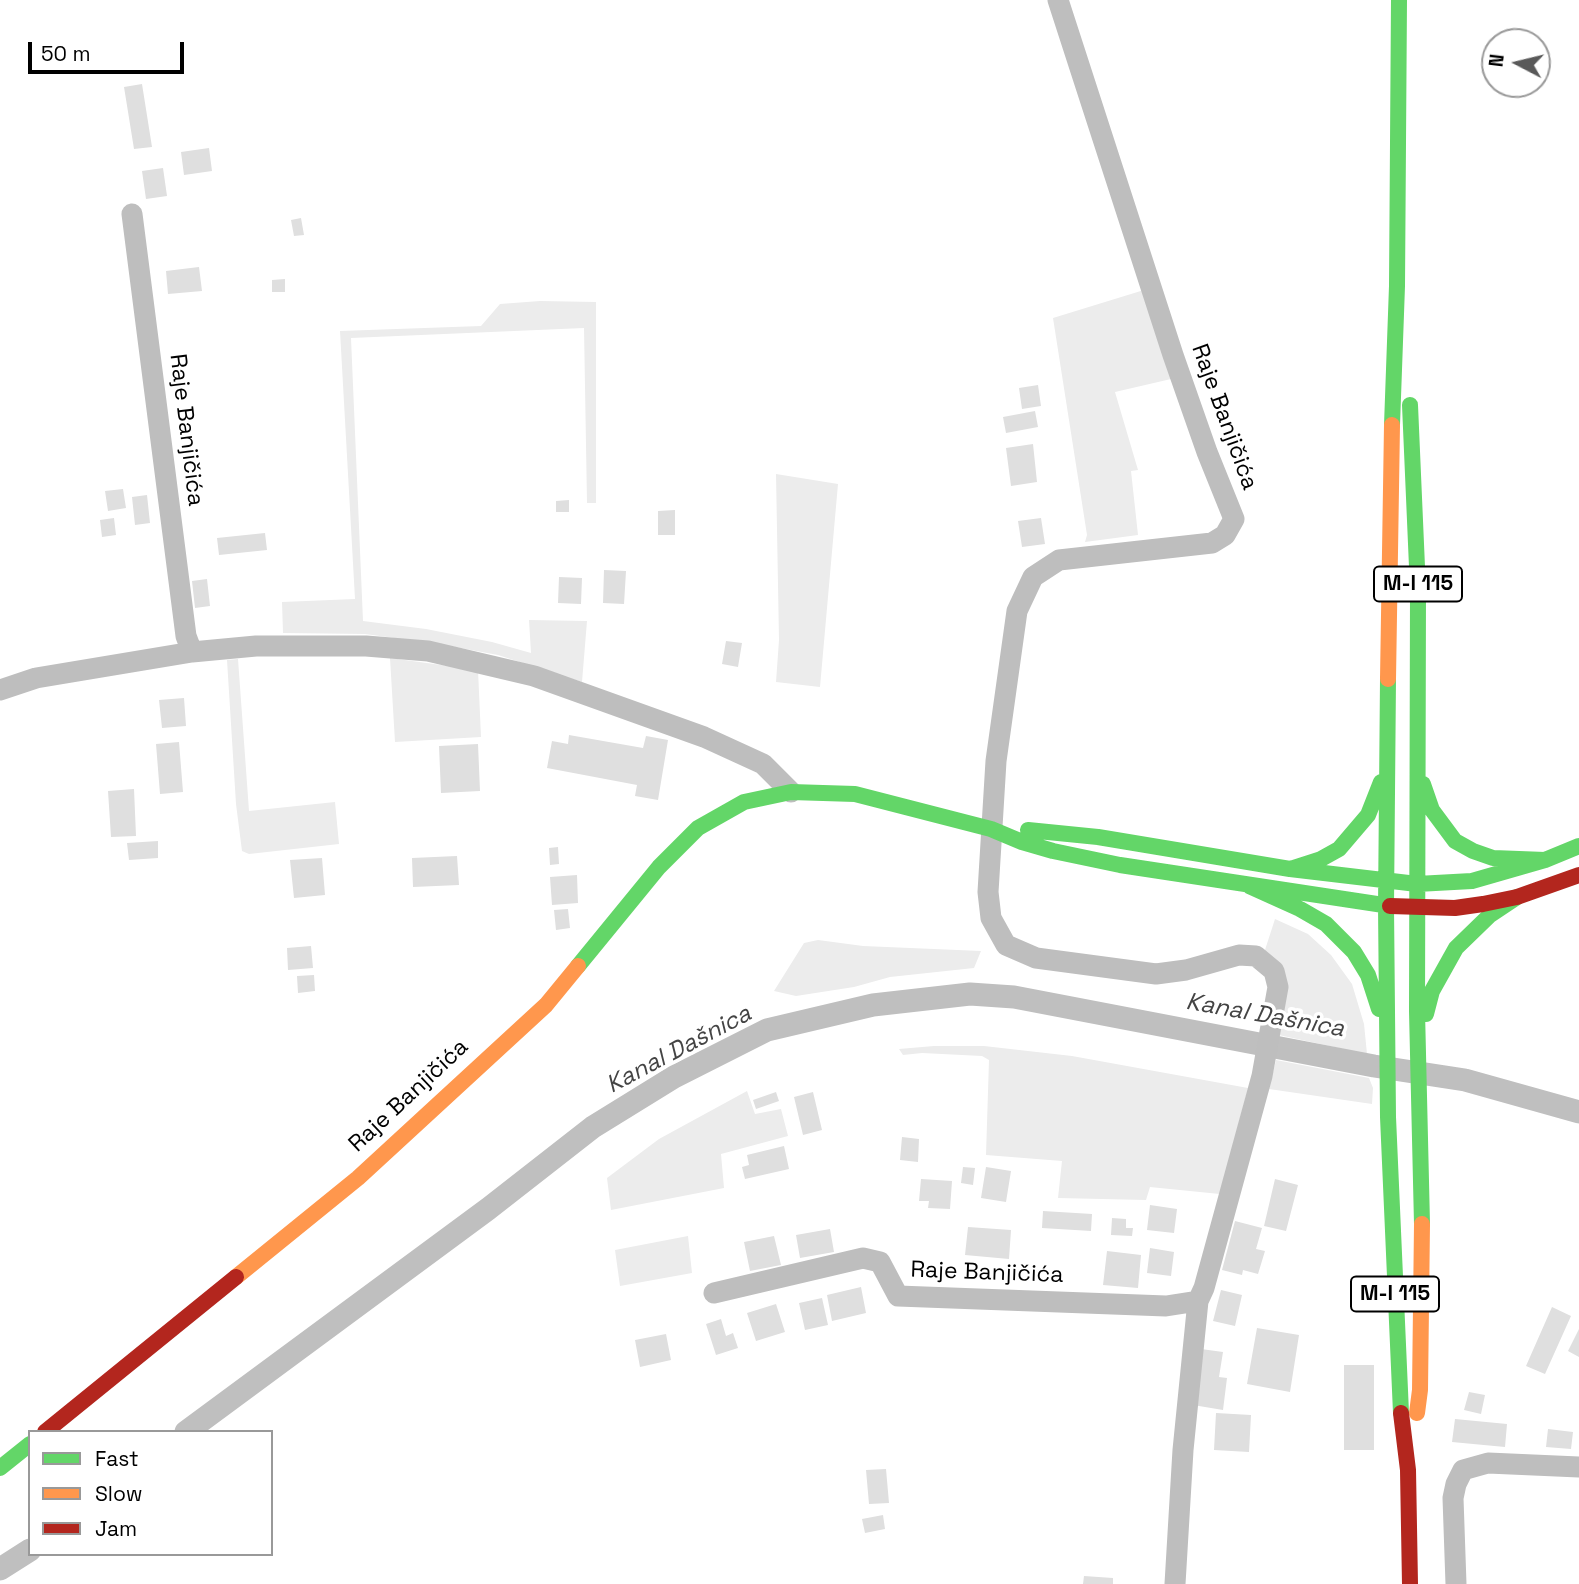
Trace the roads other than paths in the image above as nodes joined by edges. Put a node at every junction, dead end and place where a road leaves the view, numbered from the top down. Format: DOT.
graph roads {
  1 [pos="1058,0"];
  2 [pos="1399,0"];
  3 [pos="132,214"];
  4 [pos="1397,286"];
  5 [pos="192,652"];
  6 [pos="0,690"];
  7 [pos="1387,768"];
  8 [pos="1419,773"];
  9 [pos="790,792"];
  10 [pos="991,829"];
  11 [pos="1579,846"];
  12 [pos="1545,859"];
  13 [pos="1290,869"];
  14 [pos="1579,875"];
  15 [pos="1386,882"];
  16 [pos="1417,884"];
  17 [pos="1249,886"];
  18 [pos="1517,897"];
  19 [pos="1386,906"];
  20 [pos="1417,907"];
  21 [pos="1418,1046"];
  22 [pos="1388,1048"];
  23 [pos="714,1293"];
  24 [pos="1198,1301"];
  25 [pos="47,1430"];
  26 [pos="28,1446"];
  27 [pos="1579,1466"];
  28 [pos="0,1468"];
  29 [pos="1408,1470"];
  30 [pos="1175,1584"];
  31 [pos="1410,1584"];
  32 [pos="1457,1584"];
  1 -- 10 [label="street, Raje Banjičića"];
  2 -- 4 [label="main road, M-I 115"];
  3 -- 5 [label="street, Raje Banjičića"];
  4 -- 7 [label="main road, M-I 115"];
  4 -- 8 [label="main road, M-I 115"];
  5 -- 6 [label="street"];
  5 -- 9 [label="street"];
  7 -- 13 [label="main road"];
  7 -- 15 [label="main road, M-I 115"];
  8 -- 12 [label="main road"];
  8 -- 16 [label="main road, M-I 115"];
  9 -- 10 [label="main road, Raje Banjičića"];
  9 -- 25 [label="main road, Raje Banjičića"];
  10 -- 13 [label="main road"];
  10 -- 17 [label="main road"];
  10 -- 24 [label="street, Raje Banjičića"];
  11 -- 12 [label="main road"];
  12 -- 16 [label="main road"];
  13 -- 15 [label="main road"];
  14 -- 18 [label="main road"];
  15 -- 16 [label="main road"];
  15 -- 19 [label="main road, M-I 115"];
  16 -- 20 [label="main road, M-I 115"];
  17 -- 19 [label="main road"];
  17 -- 22 [label="main road"];
  18 -- 20 [label="main road"];
  18 -- 21 [label="main road"];
  19 -- 20 [label="main road"];
  19 -- 22 [label="main road, M-I 115"];
  20 -- 21 [label="main road, M-I 115"];
  21 -- 29 [label="main road, M-I 115"];
  22 -- 29 [label="main road, M-I 115"];
  23 -- 24 [label="street, Raje Banjičića"];
  24 -- 30 [label="street"];
  26 -- 28 [label="main road"];
  27 -- 32 [label="street"];
  29 -- 31 [label="main road, M-I 115"];
}
